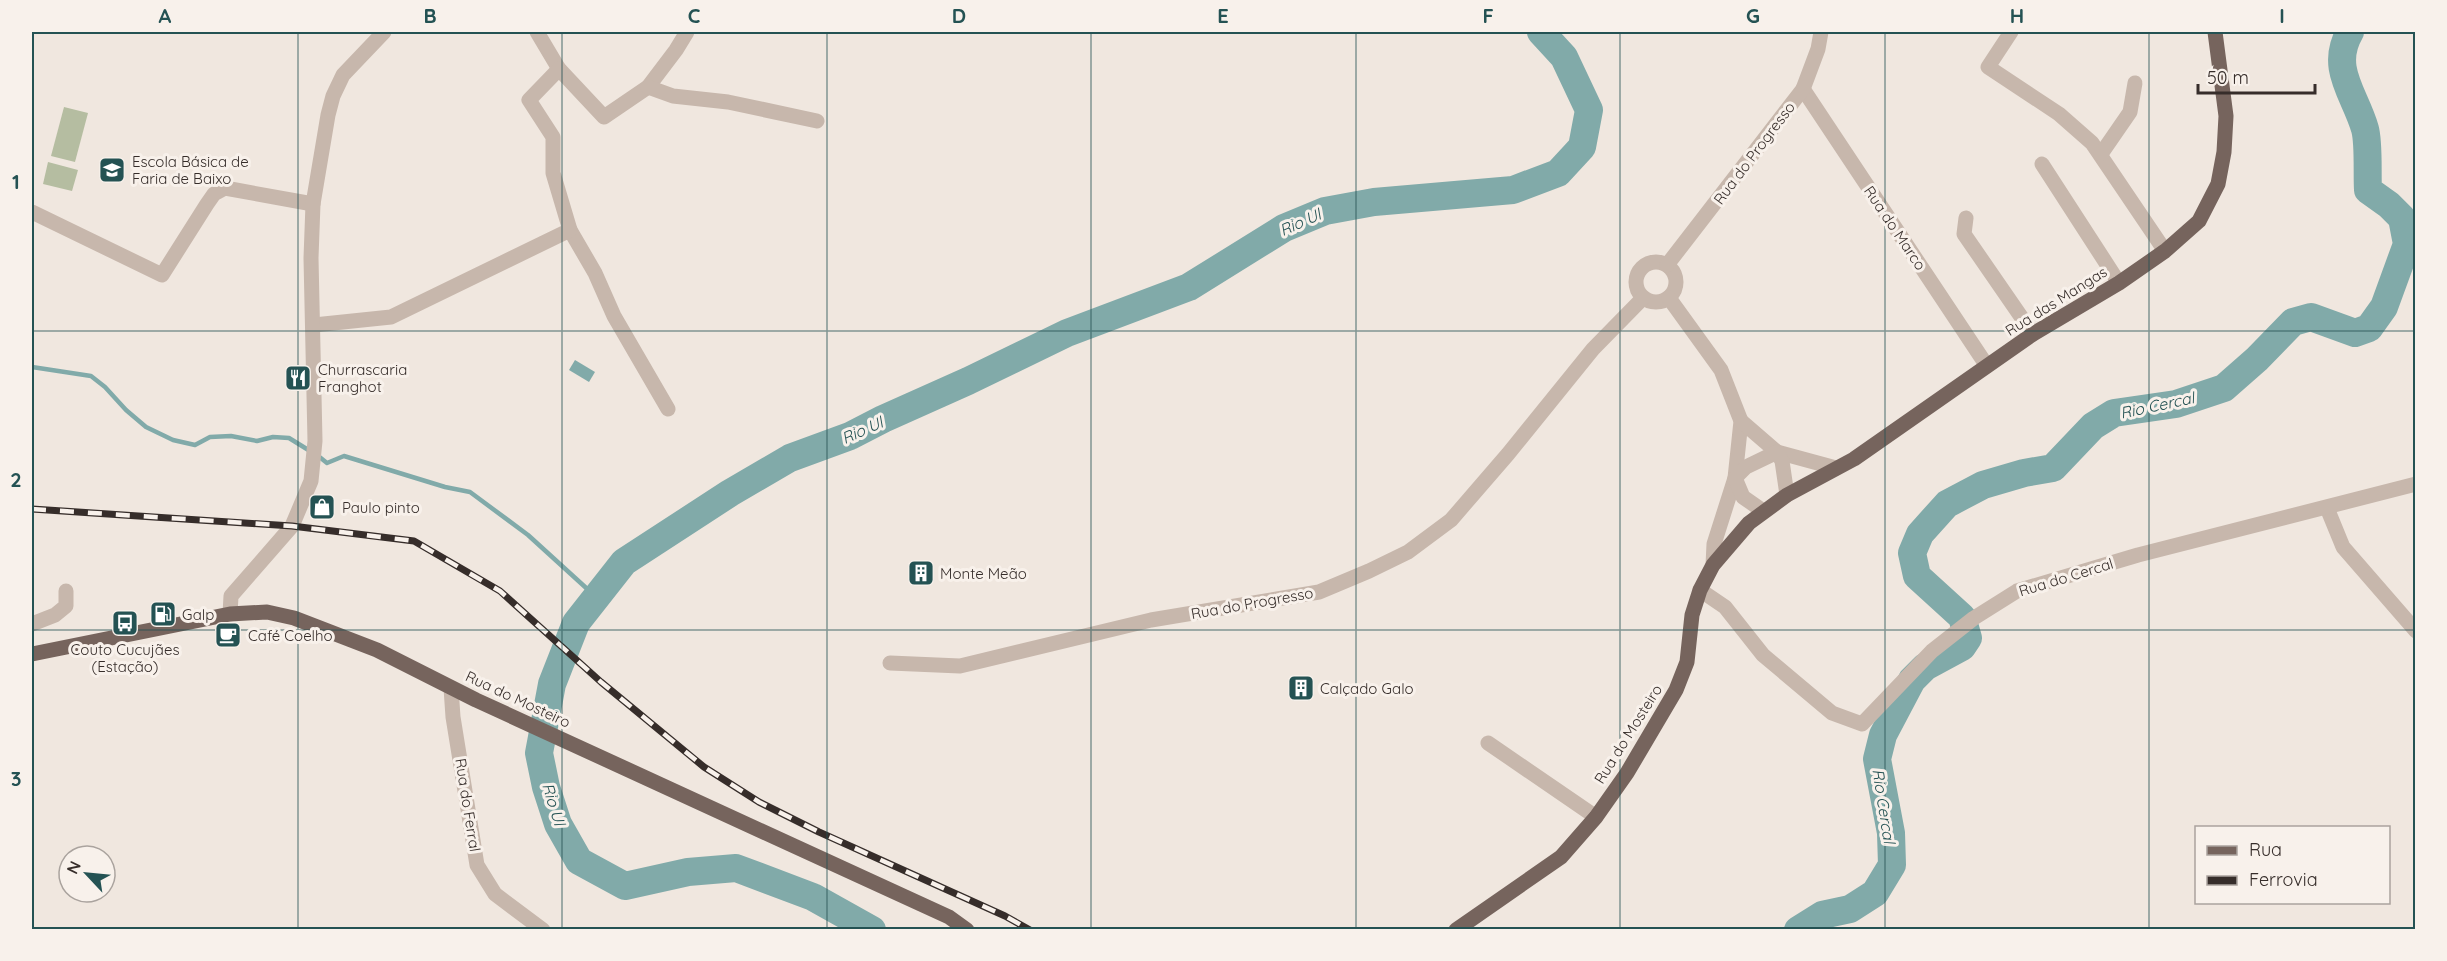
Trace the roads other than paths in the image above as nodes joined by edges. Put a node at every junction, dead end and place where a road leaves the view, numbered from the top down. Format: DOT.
graph roads {
  1 [pos="384,32"];
  2 [pos="537,32"];
  3 [pos="687,32"];
  4 [pos="1821,32"];
  5 [pos="2011,32"];
  6 [pos="2216,32"];
  7 [pos="559,69"];
  8 [pos="2135,83"];
  9 [pos="648,87"];
  10 [pos="1803,89"];
  11 [pos="817,121"];
  12 [pos="2101,154"];
  13 [pos="2042,164"];
  14 [pos="313,204"];
  15 [pos="32,212"];
  16 [pos="1966,218"];
  17 [pos="570,230"];
  18 [pos="2165,250"];
  19 [pos="1667,265"];
  20 [pos="2119,284"];
  21 [pos="1643,298"];
  22 [pos="1669,298"];
  23 [pos="314,325"];
  24 [pos="2033,334"];
  25 [pos="1987,366"];
  26 [pos="668,409"];
  27 [pos="1741,421"];
  28 [pos="1777,452"];
  29 [pos="1836,468"];
  30 [pos="1735,478"];
  31 [pos="2415,484"];
  32 [pos="1787,495"];
  33 [pos="2327,508"];
  34 [pos="1763,511"];
  35 [pos="1713,565"];
  36 [pos="1701,590"];
  37 [pos="66,591"];
  38 [pos="230,614"];
  39 [pos="32,624"];
  40 [pos="2415,631"];
  41 [pos="32,654"];
  42 [pos="890,663"];
  43 [pos="451,688"];
  44 [pos="1488,742"];
  45 [pos="1596,817"];
  46 [pos="543,930"];
  47 [pos="968,930"];
  48 [pos="1456,930"];
  1 -- 14 [label="street"];
  2 -- 7 [label="street"];
  3 -- 9 [label="street"];
  4 -- 10 [label="street, Rua do Progresso"];
  5 -- 12 [label="street"];
  6 -- 18 [label="main road, Rua das Mangas"];
  7 -- 9 [label="street"];
  7 -- 17 [label="street"];
  8 -- 12 [label="street"];
  9 -- 11 [label="street"];
  10 -- 19 [label="street, Rua do Progresso"];
  10 -- 25 [label="street, Rua do Marco"];
  12 -- 18 [label="street"];
  13 -- 20 [label="street"];
  14 -- 15 [label="street"];
  14 -- 23 [label="street"];
  16 -- 24 [label="street"];
  17 -- 23 [label="street"];
  17 -- 26 [label="street"];
  18 -- 20 [label="main road, Rua das Mangas"];
  19 -- 21 [label="street"];
  19 -- 22 [label="street"];
  20 -- 24 [label="main road, Rua das Mangas"];
  21 -- 22 [label="street"];
  21 -- 42 [label="street, Rua do Progresso"];
  22 -- 27 [label="street"];
  23 -- 38 [label="street"];
  24 -- 25 [label="main road, Rua das Mangas"];
  25 -- 29 [label="main road, Rua das Mangas"];
  27 -- 28 [label="street"];
  27 -- 30 [label="street"];
  28 -- 29 [label="street"];
  28 -- 30 [label="street"];
  28 -- 32 [label="street"];
  29 -- 32 [label="main road, Rua das Mangas"];
  30 -- 34 [label="street"];
  30 -- 35 [label="street"];
  31 -- 33 [label="street, Rua do Cercal"];
  32 -- 34 [label="main road, Rua das Mangas"];
  33 -- 36 [label="street, Rua do Cercal"];
  33 -- 40 [label="street"];
  34 -- 35 [label="main road, Rua do Mosteiro"];
  35 -- 36 [label="main road, Rua do Mosteiro"];
  36 -- 45 [label="main road, Rua do Mosteiro"];
  37 -- 39 [label="street"];
  38 -- 41 [label="main road, Rua do Mosteiro"];
  38 -- 43 [label="main road, Rua do Mosteiro"];
  43 -- 46 [label="street, Rua do Ferral"];
  43 -- 47 [label="main road, Rua do Mosteiro"];
  44 -- 45 [label="street"];
  45 -- 48 [label="main road, Rua do Mosteiro"];
}
